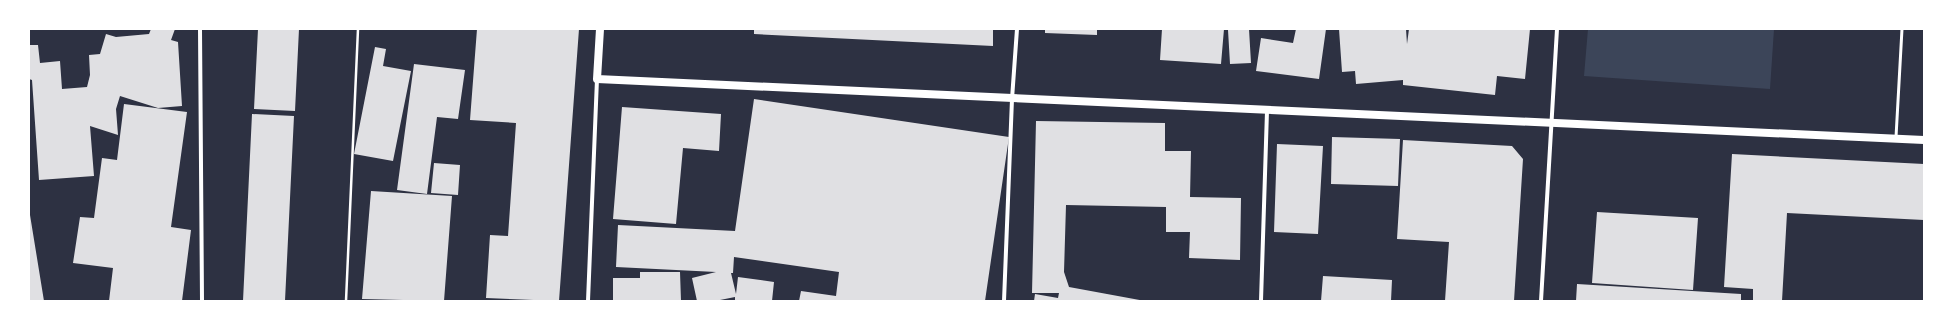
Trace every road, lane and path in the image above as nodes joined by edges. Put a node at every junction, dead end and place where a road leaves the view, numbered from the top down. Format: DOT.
graph roads {
  1 [pos="200,29"];
  2 [pos="358,29"];
  3 [pos="600,29"];
  4 [pos="1017,29"];
  5 [pos="1557,29"];
  6 [pos="1902,29"];
  7 [pos="597,79"];
  8 [pos="1012,98"];
  9 [pos="1267,111"];
  10 [pos="1551,124"];
  11 [pos="1896,139"];
  12 [pos="1924,140"];
  13 [pos="202,301"];
  14 [pos="346,301"];
  15 [pos="588,301"];
  16 [pos="1004,301"];
  17 [pos="1261,301"];
  18 [pos="1541,301"];
  1 -- 13 [label="street"];
  2 -- 14 [label="path"];
  3 -- 7 [label="main road"];
  4 -- 8 [label="street"];
  5 -- 10 [label="street"];
  6 -- 11 [label="lane"];
  7 -- 8 [label="main road"];
  7 -- 15 [label="street"];
  8 -- 9 [label="main road"];
  8 -- 16 [label="street"];
  9 -- 10 [label="main road"];
  9 -- 17 [label="street"];
  10 -- 11 [label="main road"];
  10 -- 18 [label="street"];
  11 -- 12 [label="main road"];
}
